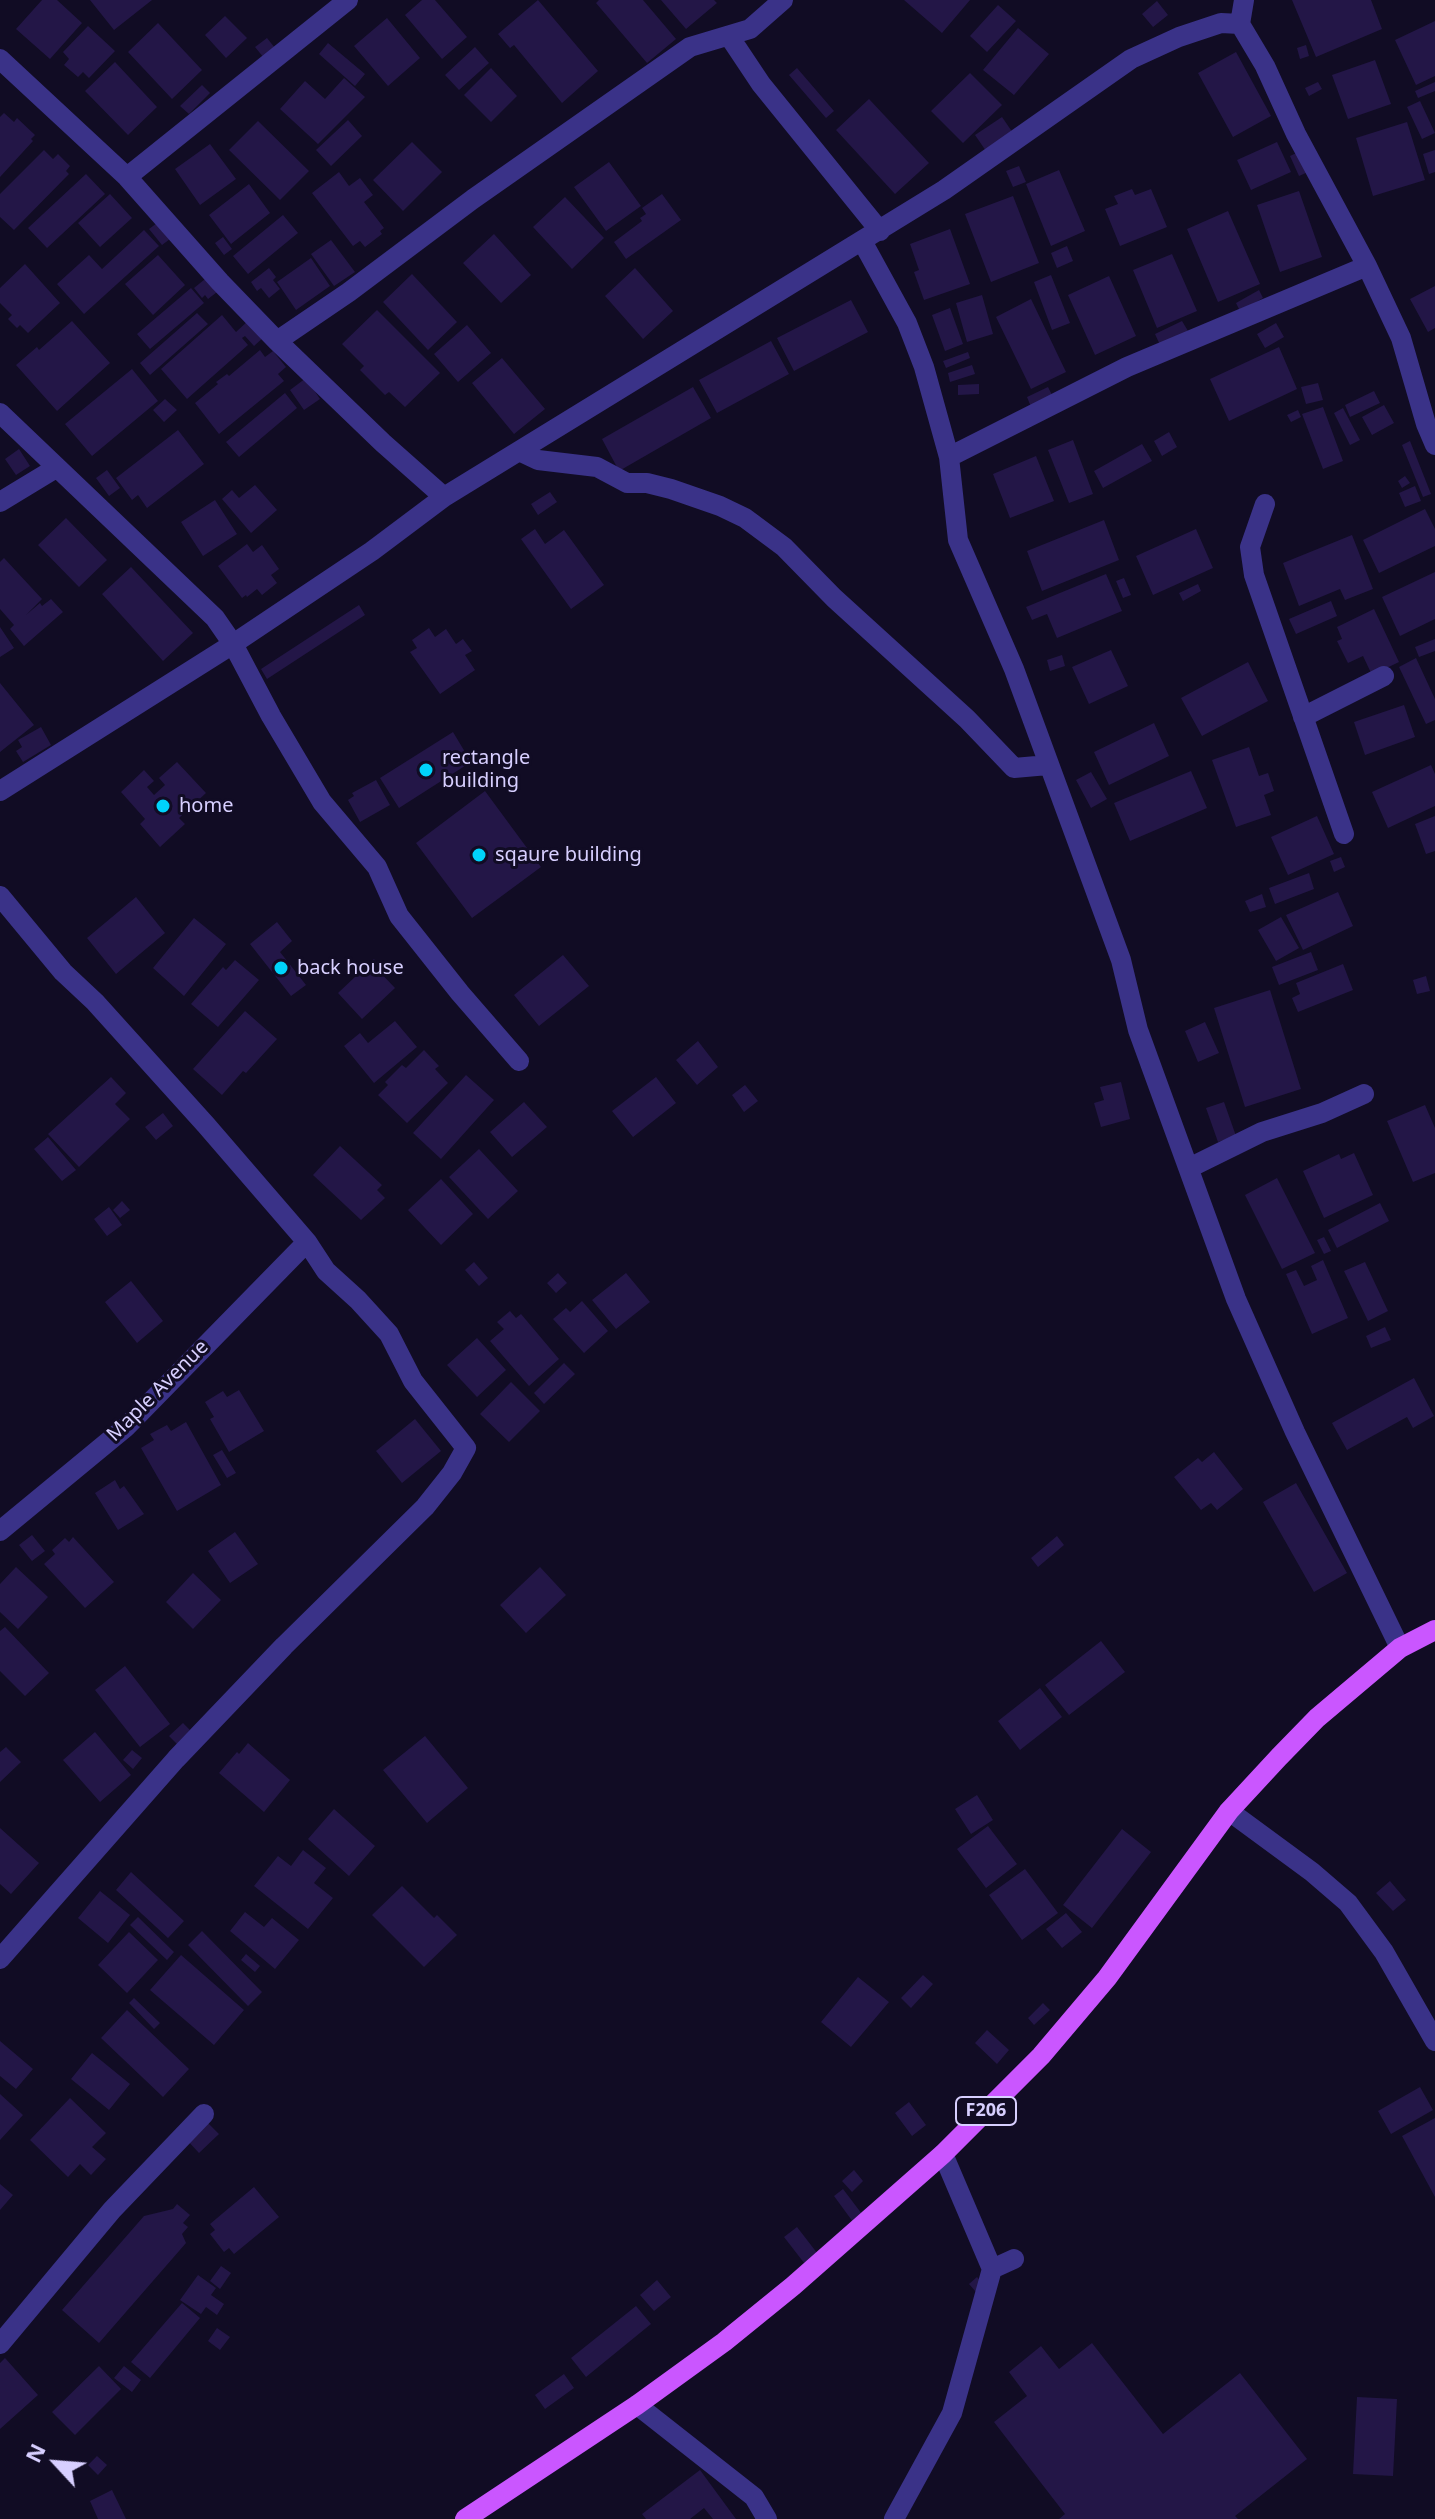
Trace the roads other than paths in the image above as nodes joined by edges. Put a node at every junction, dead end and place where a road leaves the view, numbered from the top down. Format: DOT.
graph roads {
  1 [pos="348,0"];
  2 [pos="783,0"];
  3 [pos="1244,0"];
  4 [pos="1240,24"];
  5 [pos="729,36"];
  6 [pos="0,59"];
  7 [pos="127,177"];
  8 [pos="871,236"];
  9 [pos="1367,266"];
  10 [pos="277,341"];
  11 [pos="0,413"];
  12 [pos="1430,421"];
  13 [pos="1435,445"];
  14 [pos="519,451"];
  15 [pos="949,457"];
  16 [pos="56,468"];
  17 [pos="444,497"];
  18 [pos="0,502"];
  19 [pos="1265,504"];
  20 [pos="233,644"];
  21 [pos="1384,676"];
  22 [pos="1303,717"];
  23 [pos="1048,765"];
  24 [pos="0,791"];
  25 [pos="1344,834"];
  26 [pos="0,896"];
  27 [pos="519,1061"];
  28 [pos="1364,1094"];
  29 [pos="1189,1168"];
  30 [pos="307,1242"];
  31 [pos="0,1531"];
  32 [pos="1435,1630"];
  33 [pos="1400,1648"];
  34 [pos="1229,1811"];
  35 [pos="0,1959"];
  36 [pos="1435,2041"];
  37 [pos="204,2114"];
  38 [pos="943,2154"];
  39 [pos="1014,2259"];
  40 [pos="992,2269"];
  41 [pos="0,2344"];
  42 [pos="637,2405"];
  43 [pos="465,2519"];
  44 [pos="767,2519"];
  45 [pos="894,2519"];
  1 -- 7 [label="street"];
  2 -- 5 [label="street"];
  3 -- 4 [label="street"];
  4 -- 8 [label="street"];
  4 -- 9 [label="street"];
  5 -- 8 [label="street"];
  5 -- 10 [label="street"];
  6 -- 7 [label="street"];
  7 -- 10 [label="street"];
  8 -- 14 [label="street"];
  8 -- 15 [label="street"];
  9 -- 12 [label="street"];
  9 -- 15 [label="street"];
  10 -- 17 [label="street"];
  11 -- 16 [label="street"];
  12 -- 13 [label="street"];
  14 -- 17 [label="street"];
  14 -- 23 [label="street"];
  15 -- 23 [label="street"];
  16 -- 18 [label="street"];
  16 -- 20 [label="street"];
  17 -- 20 [label="street"];
  19 -- 22 [label="street"];
  20 -- 24 [label="street"];
  20 -- 27 [label="street"];
  21 -- 22 [label="street"];
  22 -- 25 [label="street"];
  23 -- 29 [label="street"];
  26 -- 30 [label="street"];
  28 -- 29 [label="street"];
  29 -- 33 [label="street"];
  30 -- 31 [label="street, Maple Avenue"];
  30 -- 35 [label="street"];
  32 -- 33 [label="main road, F206"];
  33 -- 34 [label="main road, F206"];
  34 -- 36 [label="street"];
  34 -- 38 [label="main road, F206"];
  37 -- 41 [label="street"];
  38 -- 40 [label="street"];
  38 -- 42 [label="main road, F206"];
  39 -- 40 [label="street"];
  40 -- 45 [label="street"];
  42 -- 43 [label="main road, F206"];
  42 -- 44 [label="street"];
}
